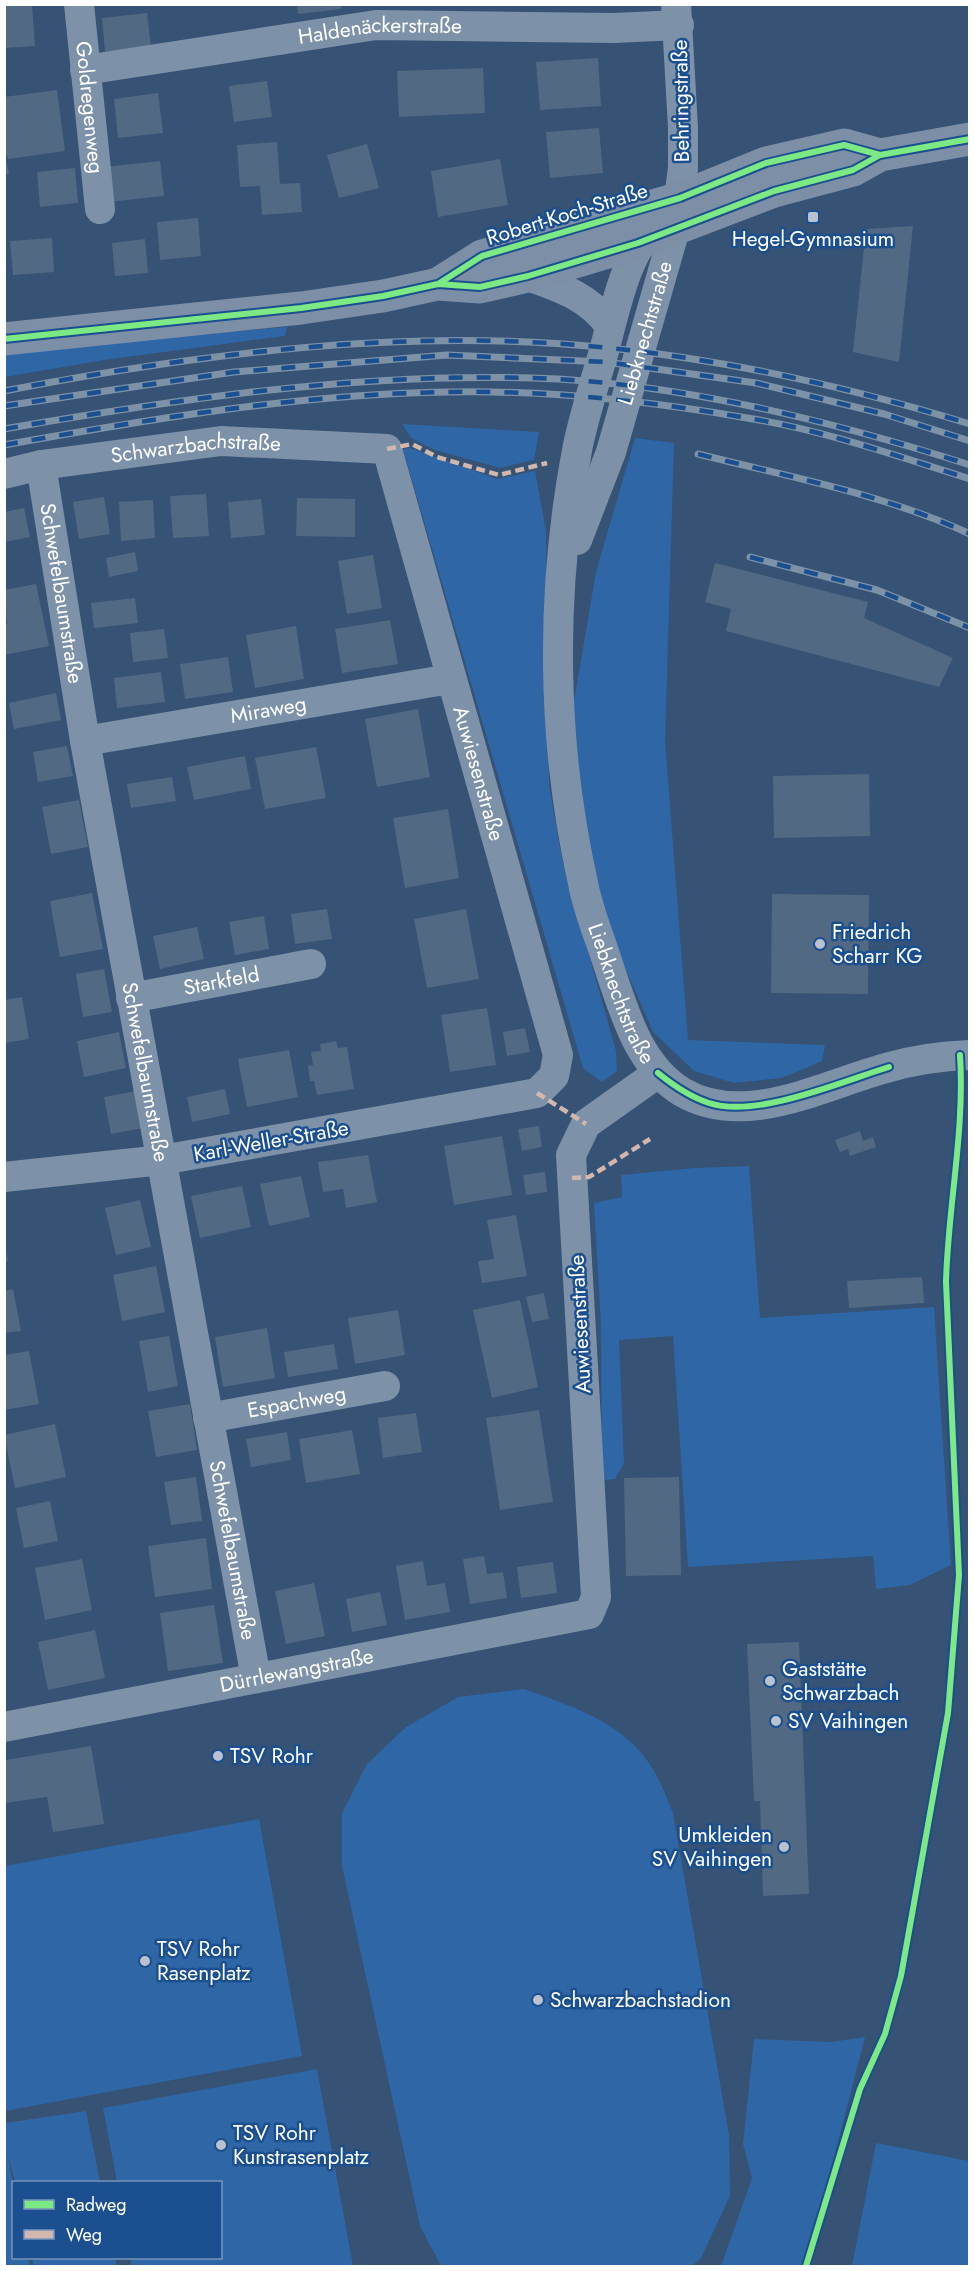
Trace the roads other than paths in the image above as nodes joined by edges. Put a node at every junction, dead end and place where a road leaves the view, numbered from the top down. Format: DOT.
graph roads {
  1 [pos="79,4"];
  2 [pos="373,15"];
  3 [pos="677,15"];
  4 [pos="85,70"];
  5 [pos="969,139"];
  6 [pos="100,208"];
  7 [pos="678,213"];
  8 [pos="638,243"];
  9 [pos="528,276"];
  10 [pos="438,284"];
  11 [pos="610,326"];
  12 [pos="4,339"];
  13 [pos="387,449"];
  14 [pos="41,465"];
  15 [pos="4,474"];
  16 [pos="559,586"];
  17 [pos="450,679"];
  18 [pos="85,741"];
  19 [pos="310,964"];
  20 [pos="131,998"];
  21 [pos="969,1054"];
  22 [pos="658,1073"];
  23 [pos="537,1093"];
  24 [pos="162,1160"];
  25 [pos="4,1177"];
  26 [pos="386,1386"];
  27 [pos="208,1418"];
  28 [pos="589,1614"];
  29 [pos="256,1678"];
  30 [pos="4,1727"];
  1 -- 4 [label="street, Goldregenweg"];
  2 -- 3 [label="street, Haldenäckerstraße"];
  2 -- 4 [label="street, Haldenäckerstraße"];
  3 -- 7 [label="street, Behringstraße"];
  4 -- 6 [label="street, Goldregenweg"];
  5 -- 7 [label="main road, Robert-Koch-Straße"];
  7 -- 8 [label="main road, Robert-Koch-Straße"];
  7 -- 10 [label="main road, Robert-Koch-Straße"];
  7 -- 16 [label="street, Liebknechtstraße"];
  8 -- 9 [label="main road, Robert-Koch-Straße"];
  8 -- 11 [label="street, Liebknechtstraße"];
  9 -- 10 [label="main road, Robert-Koch-Straße"];
  9 -- 11 [label="street"];
  10 -- 12 [label="main road"];
  11 -- 16 [label="street, Liebknechtstraße"];
  13 -- 14 [label="street, Schwarzbachstraße"];
  13 -- 17 [label="street, Auwiesenstraße"];
  14 -- 15 [label="street, Schwarzbachstraße"];
  14 -- 18 [label="street, Schwefelbaumstraße"];
  16 -- 22 [label="street, Liebknechtstraße"];
  17 -- 18 [label="street, Miraweg"];
  17 -- 23 [label="street, Auwiesenstraße"];
  18 -- 20 [label="street, Schwefelbaumstraße"];
  19 -- 20 [label="street, Starkfeld"];
  20 -- 24 [label="street, Schwefelbaumstraße"];
  21 -- 22 [label="street, Liebknechtstraße"];
  22 -- 28 [label="street, Auwiesenstraße"];
  23 -- 24 [label="street, Karl-Weller-Straße"];
  24 -- 25 [label="street, Karl-Weller-Straße"];
  24 -- 27 [label="street, Schwefelbaumstraße"];
  26 -- 27 [label="street, Espachweg"];
  27 -- 29 [label="street, Schwefelbaumstraße"];
  28 -- 29 [label="street, Dürrlewangstraße"];
  29 -- 30 [label="street, Dürrlewangstraße"];
}
